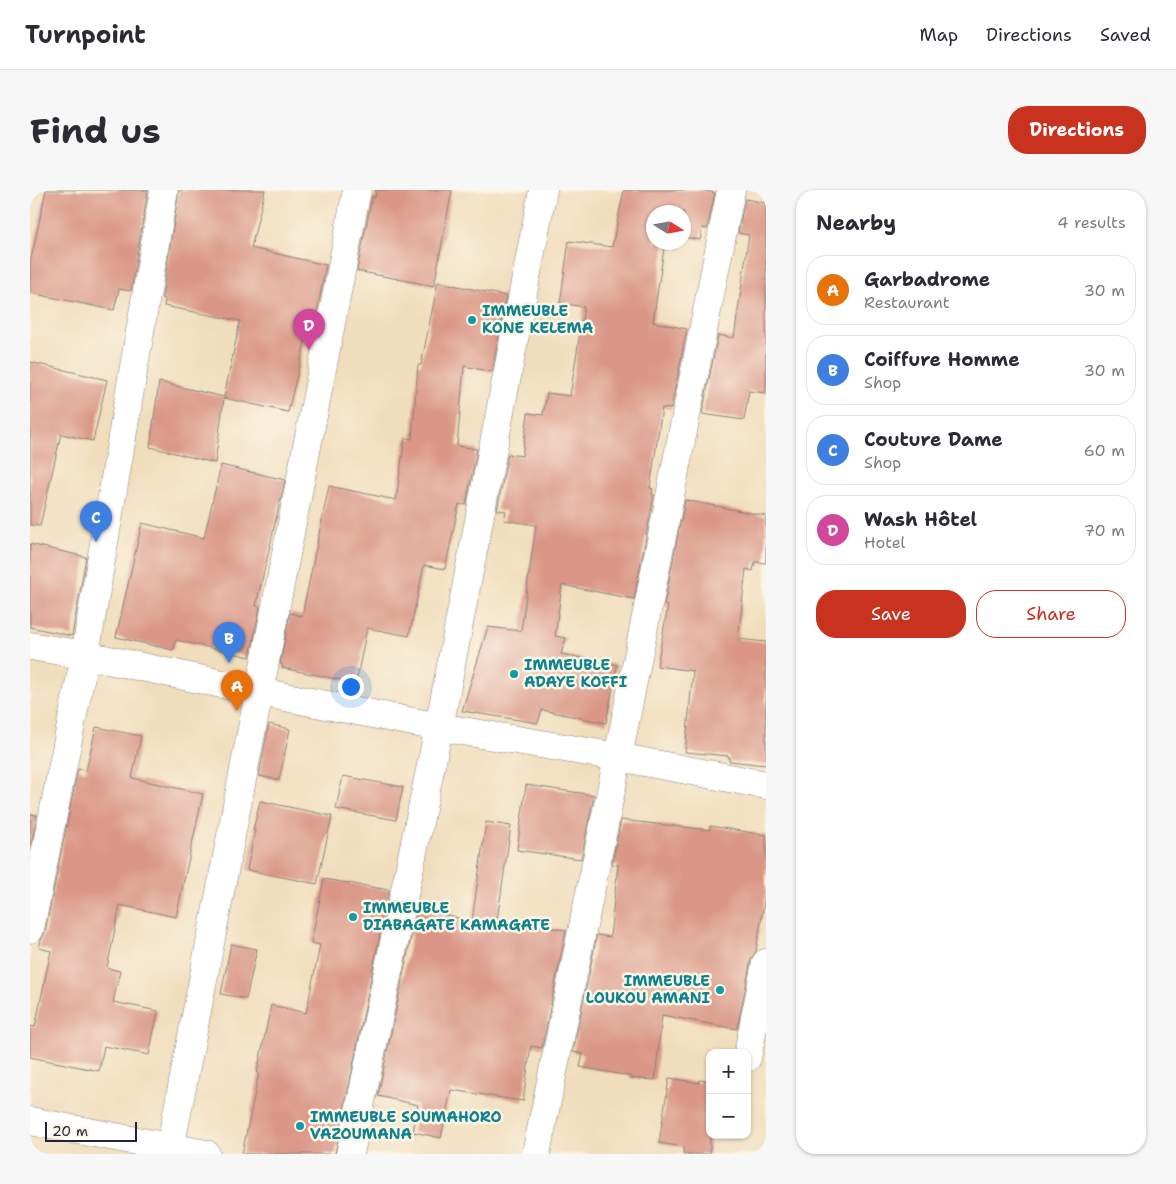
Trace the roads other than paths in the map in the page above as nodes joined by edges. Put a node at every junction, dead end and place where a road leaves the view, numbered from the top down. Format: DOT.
graph roads {
  1 [pos="164,190"];
  2 [pos="356,190"];
  3 [pos="543,190"];
  4 [pos="731,190"];
  5 [pos="30,646"];
  6 [pos="85,655"];
  7 [pos="260,692"];
  8 [pos="439,727"];
  9 [pos="618,757"];
  10 [pos="766,785"];
  11 [pos="30,930"];
  12 [pos="766,963"];
  13 [pos="749,1049"];
  14 [pos="30,1121"];
  15 [pos="169,1151"];
  16 [pos="206,1154"];
  17 [pos="350,1154"];
  18 [pos="536,1154"];
  1 -- 6 [label="street"];
  2 -- 7 [label="street"];
  3 -- 8 [label="street"];
  4 -- 9 [label="street"];
  5 -- 6 [label="street"];
  6 -- 7 [label="street"];
  6 -- 11 [label="street"];
  7 -- 8 [label="street"];
  7 -- 15 [label="street"];
  8 -- 9 [label="street"];
  8 -- 17 [label="street"];
  9 -- 10 [label="street"];
  9 -- 18 [label="street"];
  12 -- 13 [label="street"];
  14 -- 15 [label="street"];
  15 -- 16 [label="street"];
}
